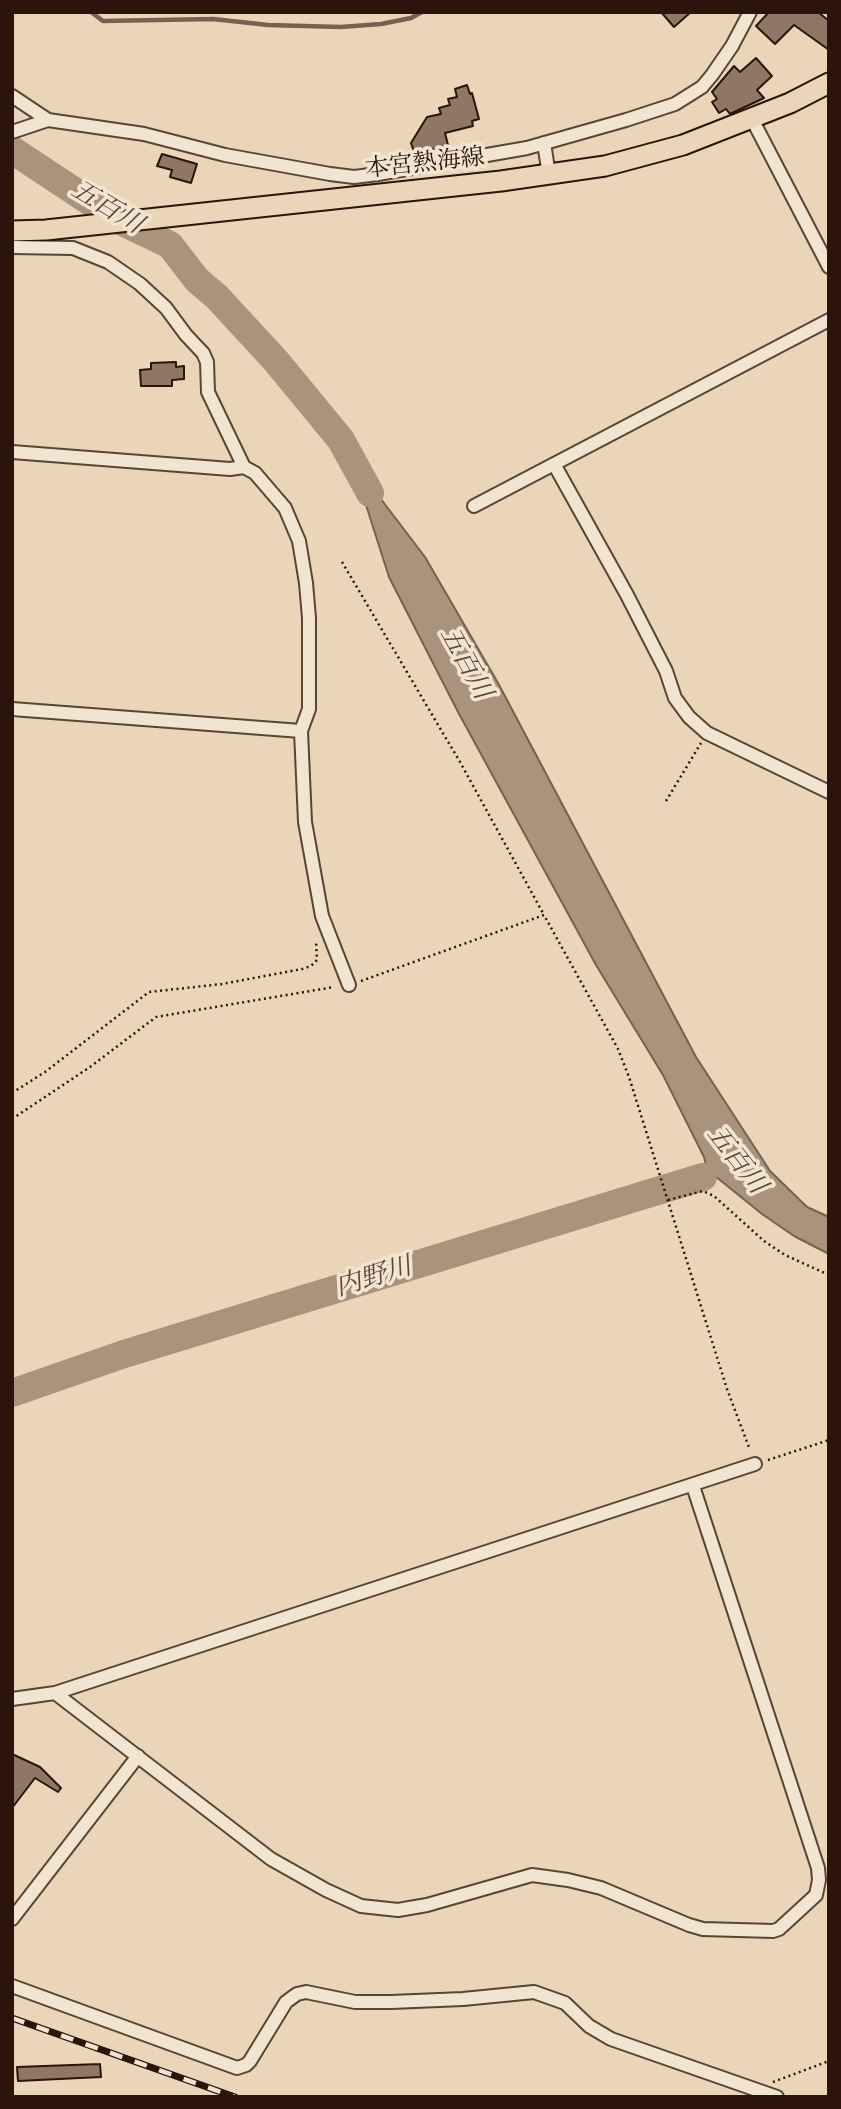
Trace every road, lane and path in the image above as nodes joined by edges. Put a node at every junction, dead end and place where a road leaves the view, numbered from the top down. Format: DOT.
graph roads {
  1 [pos="750,12"];
  2 [pos="829,83"];
  3 [pos="12,96"];
  4 [pos="752,119"];
  5 [pos="42,122"];
  6 [pos="12,132"];
  7 [pos="544,143"];
  8 [pos="549,175"];
  9 [pos="12,232"];
  10 [pos="12,247"];
  11 [pos="829,267"];
  12 [pos="829,320"];
  13 [pos="12,452"];
  14 [pos="554,464"];
  15 [pos="244,467"];
  16 [pos="474,506"];
  17 [pos="342,562"];
  18 [pos="12,709"];
  19 [pos="301,731"];
  20 [pos="707,733"];
  21 [pos="829,792"];
  22 [pos="666,801"];
  23 [pos="544,915"];
  24 [pos="316,941"];
  25 [pos="349,985"];
  26 [pos="12,1093"];
  27 [pos="12,1119"];
  28 [pos="668,1199"];
  29 [pos="829,1275"];
  30 [pos="829,1440"];
  31 [pos="755,1464"];
  32 [pos="692,1486"];
  33 [pos="55,1693"];
  34 [pos="12,1699"];
  35 [pos="138,1756"];
  36 [pos="12,1919"];
  37 [pos="12,1986"];
  38 [pos="829,2061"];
  39 [pos="771,2095"];
  1 -- 7 [label="street"];
  2 -- 4 [label="main road, 本宮熱海線"];
  3 -- 5 [label="street"];
  4 -- 8 [label="main road, 本宮熱海線"];
  4 -- 11 [label="street"];
  5 -- 6 [label="street"];
  5 -- 7 [label="street"];
  7 -- 8 [label="street"];
  8 -- 9 [label="main road, 本宮熱海線"];
  10 -- 15 [label="street"];
  12 -- 14 [label="street"];
  13 -- 15 [label="street"];
  14 -- 16 [label="street"];
  14 -- 20 [label="street"];
  15 -- 19 [label="street"];
  17 -- 23 [label="path"];
  18 -- 19 [label="street"];
  19 -- 25 [label="street"];
  20 -- 21 [label="street"];
  20 -- 22 [label="path"];
  23 -- 25 [label="path"];
  23 -- 28 [label="path"];
  24 -- 26 [label="path"];
  25 -- 27 [label="path"];
  28 -- 29 [label="path"];
  28 -- 31 [label="path"];
  30 -- 31 [label="path"];
  31 -- 32 [label="street"];
  32 -- 33 [label="street"];
  32 -- 35 [label="street"];
  33 -- 34 [label="street"];
  33 -- 35 [label="street"];
  35 -- 36 [label="street"];
  37 -- 39 [label="street"];
  38 -- 39 [label="path"];
}
